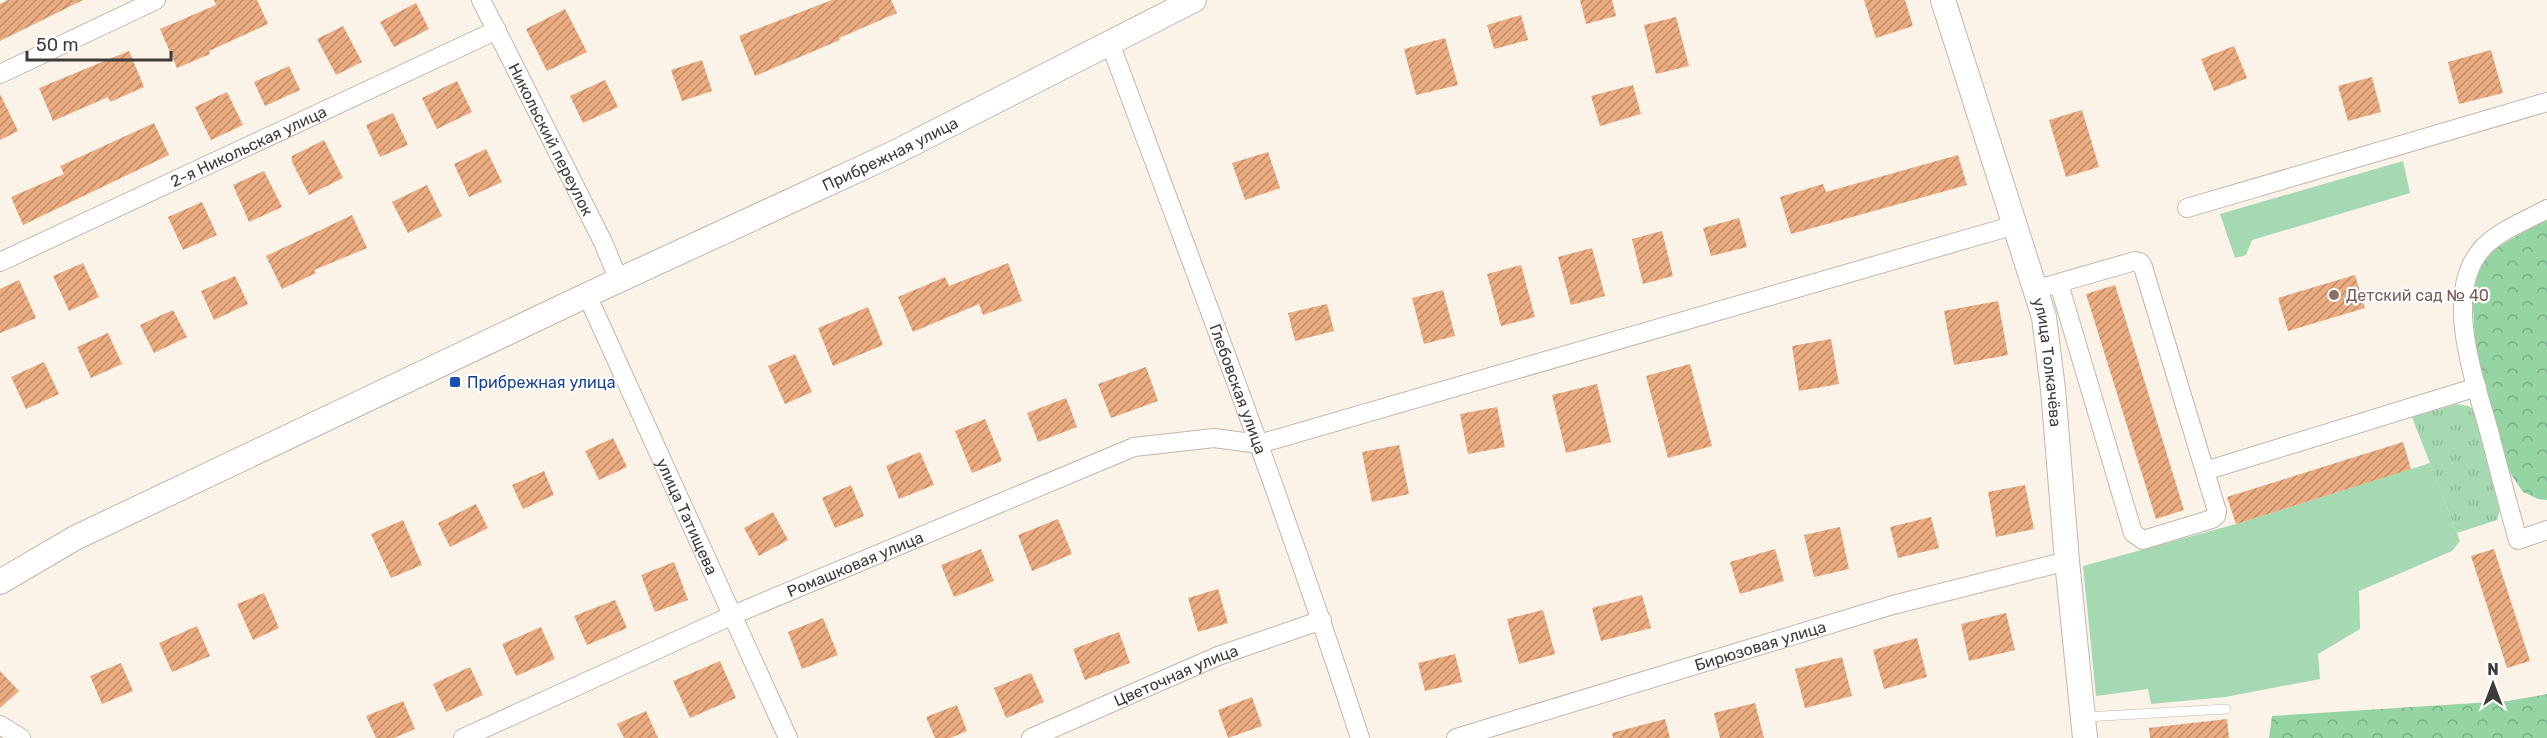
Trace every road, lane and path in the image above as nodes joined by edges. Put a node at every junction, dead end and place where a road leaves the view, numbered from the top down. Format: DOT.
graph roads {
  1 [pos="156,0"];
  2 [pos="481,0"];
  3 [pos="1194,0"];
  4 [pos="1943,0"];
  5 [pos="497,30"];
  6 [pos="1110,43"];
  7 [pos="0,74"];
  8 [pos="2547,102"];
  9 [pos="2187,208"];
  10 [pos="2547,209"];
  11 [pos="2014,225"];
  12 [pos="0,262"];
  13 [pos="619,280"];
  14 [pos="2059,284"];
  15 [pos="2034,290"];
  16 [pos="587,295"];
  17 [pos="2477,387"];
  18 [pos="1259,444"];
  19 [pos="2205,471"];
  20 [pos="2547,530"];
  21 [pos="2067,561"];
  22 [pos="0,582"];
  23 [pos="734,615"];
  24 [pos="1322,620"];
  25 [pos="2226,709"];
  26 [pos="0,725"];
  27 [pos="2084,728"];
  28 [pos="21,738"];
  29 [pos="463,738"];
  30 [pos="788,738"];
  31 [pos="1031,738"];
  32 [pos="1360,738"];
  33 [pos="1456,738"];
  1 -- 7 [label="street"];
  2 -- 5 [label="street, Никольский переулок"];
  3 -- 6 [label="street, Прибрежная улица"];
  4 -- 11 [label="street, улица Толкачёва"];
  5 -- 12 [label="street, 2-я Никольская улица"];
  5 -- 13 [label="street, Никольский переулок"];
  6 -- 13 [label="street, Прибрежная улица"];
  6 -- 18 [label="street, Глебовская улица"];
  8 -- 9 [label="street"];
  10 -- 17 [label="street"];
  11 -- 15 [label="street, улица Толкачёва"];
  11 -- 18 [label="street"];
  13 -- 16 [label="street, Прибрежная улица"];
  14 -- 15 [label="street"];
  14 -- 19 [label="street"];
  14 -- 19 [label="street"];
  15 -- 21 [label="street, улица Толкачёва"];
  16 -- 22 [label="street, Прибрежная улица"];
  16 -- 23 [label="street, улица Татищева"];
  17 -- 19 [label="street"];
  17 -- 20 [label="street"];
  18 -- 23 [label="street, Ромашковая улица"];
  18 -- 24 [label="street, Глебовская улица"];
  21 -- 27 [label="street, улица Толкачёва"];
  21 -- 33 [label="street, Бирюзовая улица"];
  23 -- 29 [label="street, Ромашковая улица"];
  23 -- 30 [label="street, улица Татищева"];
  24 -- 31 [label="street, Цветочная улица"];
  24 -- 32 [label="street, Глебовская улица"];
  25 -- 27 [label="lane"];
  26 -- 28 [label="street"];
}
